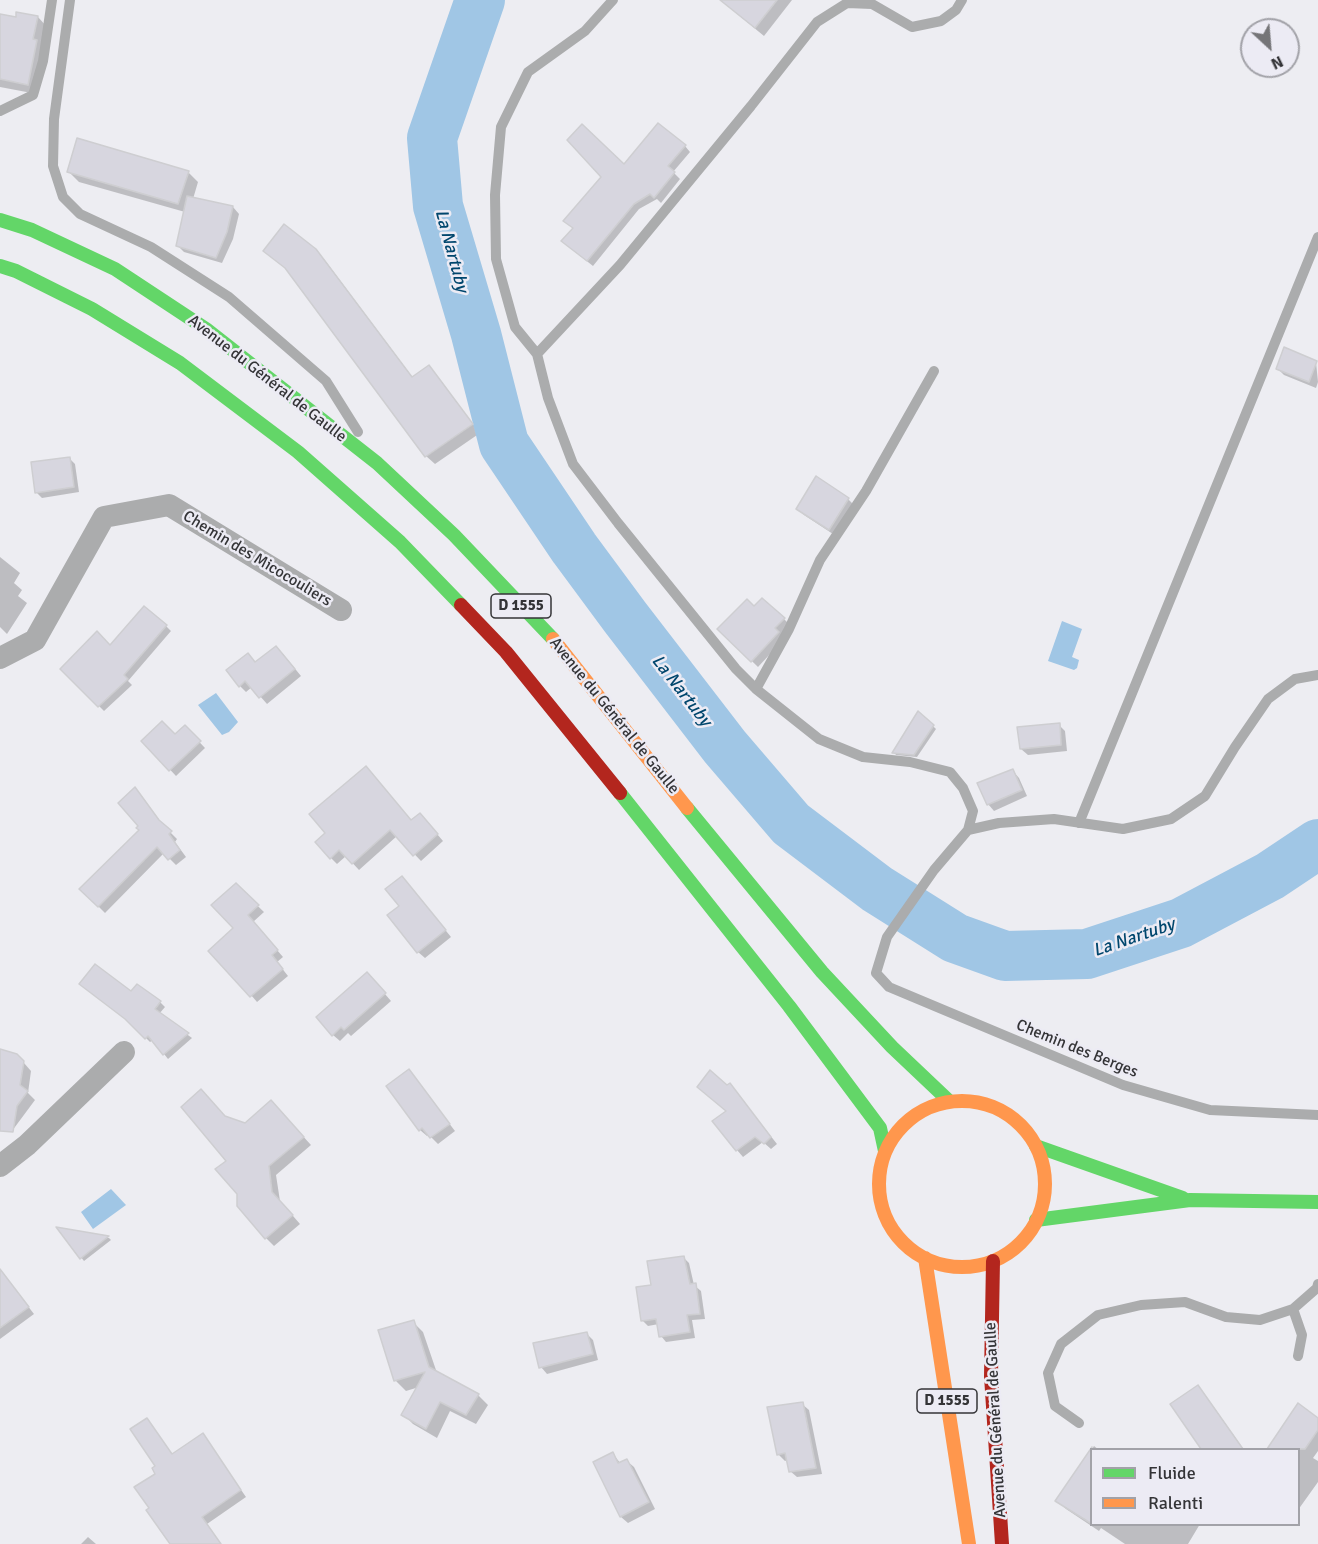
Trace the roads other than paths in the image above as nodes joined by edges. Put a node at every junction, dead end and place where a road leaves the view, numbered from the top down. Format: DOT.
graph roads {
  1 [pos="52,0"];
  2 [pos="70,0"];
  3 [pos="613,0"];
  4 [pos="962,0"];
  5 [pos="0,111"];
  6 [pos="0,220"];
  7 [pos="1318,237"];
  8 [pos="0,266"];
  9 [pos="537,354"];
  10 [pos="934,371"];
  11 [pos="377,463"];
  12 [pos="341,610"];
  13 [pos="0,658"];
  14 [pos="1318,675"];
  15 [pos="756,689"];
  16 [pos="1079,823"];
  17 [pos="968,830"];
  18 [pos="124,1052"];
  19 [pos="948,1101"];
  20 [pos="1318,1115"];
  21 [pos="1036,1146"];
  22 [pos="885,1151"];
  23 [pos="0,1166"];
  24 [pos="1190,1200"];
  25 [pos="1318,1202"];
  26 [pos="1036,1220"];
  27 [pos="925,1258"];
  28 [pos="993,1261"];
  29 [pos="1318,1284"];
  30 [pos="1293,1309"];
  31 [pos="1298,1356"];
  32 [pos="1079,1423"];
  33 [pos="969,1544"];
  34 [pos="1002,1544"];
  1 -- 5 [label="lane"];
  2 -- 11 [label="lane"];
  3 -- 9 [label="lane"];
  4 -- 9 [label="lane"];
  6 -- 11 [label="main road, Avenue du Général de Gaulle / D 1555"];
  7 -- 16 [label="lane"];
  8 -- 22 [label="main road, D 1555"];
  9 -- 15 [label="lane"];
  10 -- 15 [label="lane"];
  11 -- 19 [label="main road, Avenue du Général de Gaulle / D 1555"];
  12 -- 13 [label="street, Chemin des Micocouliers"];
  14 -- 16 [label="lane"];
  15 -- 17 [label="lane"];
  16 -- 17 [label="lane"];
  17 -- 20 [label="lane, Chemin des Berges"];
  18 -- 23 [label="street"];
  19 -- 21 [label="main road"];
  19 -- 22 [label="main road"];
  21 -- 24 [label="main road"];
  21 -- 26 [label="main road"];
  22 -- 27 [label="main road"];
  24 -- 25 [label="main road"];
  24 -- 26 [label="main road"];
  26 -- 28 [label="main road"];
  27 -- 28 [label="main road"];
  27 -- 33 [label="main road, D 1555"];
  28 -- 34 [label="main road, Avenue du Général de Gaulle / D 1555"];
  29 -- 30 [label="lane"];
  30 -- 31 [label="lane"];
  30 -- 32 [label="lane"];
}
